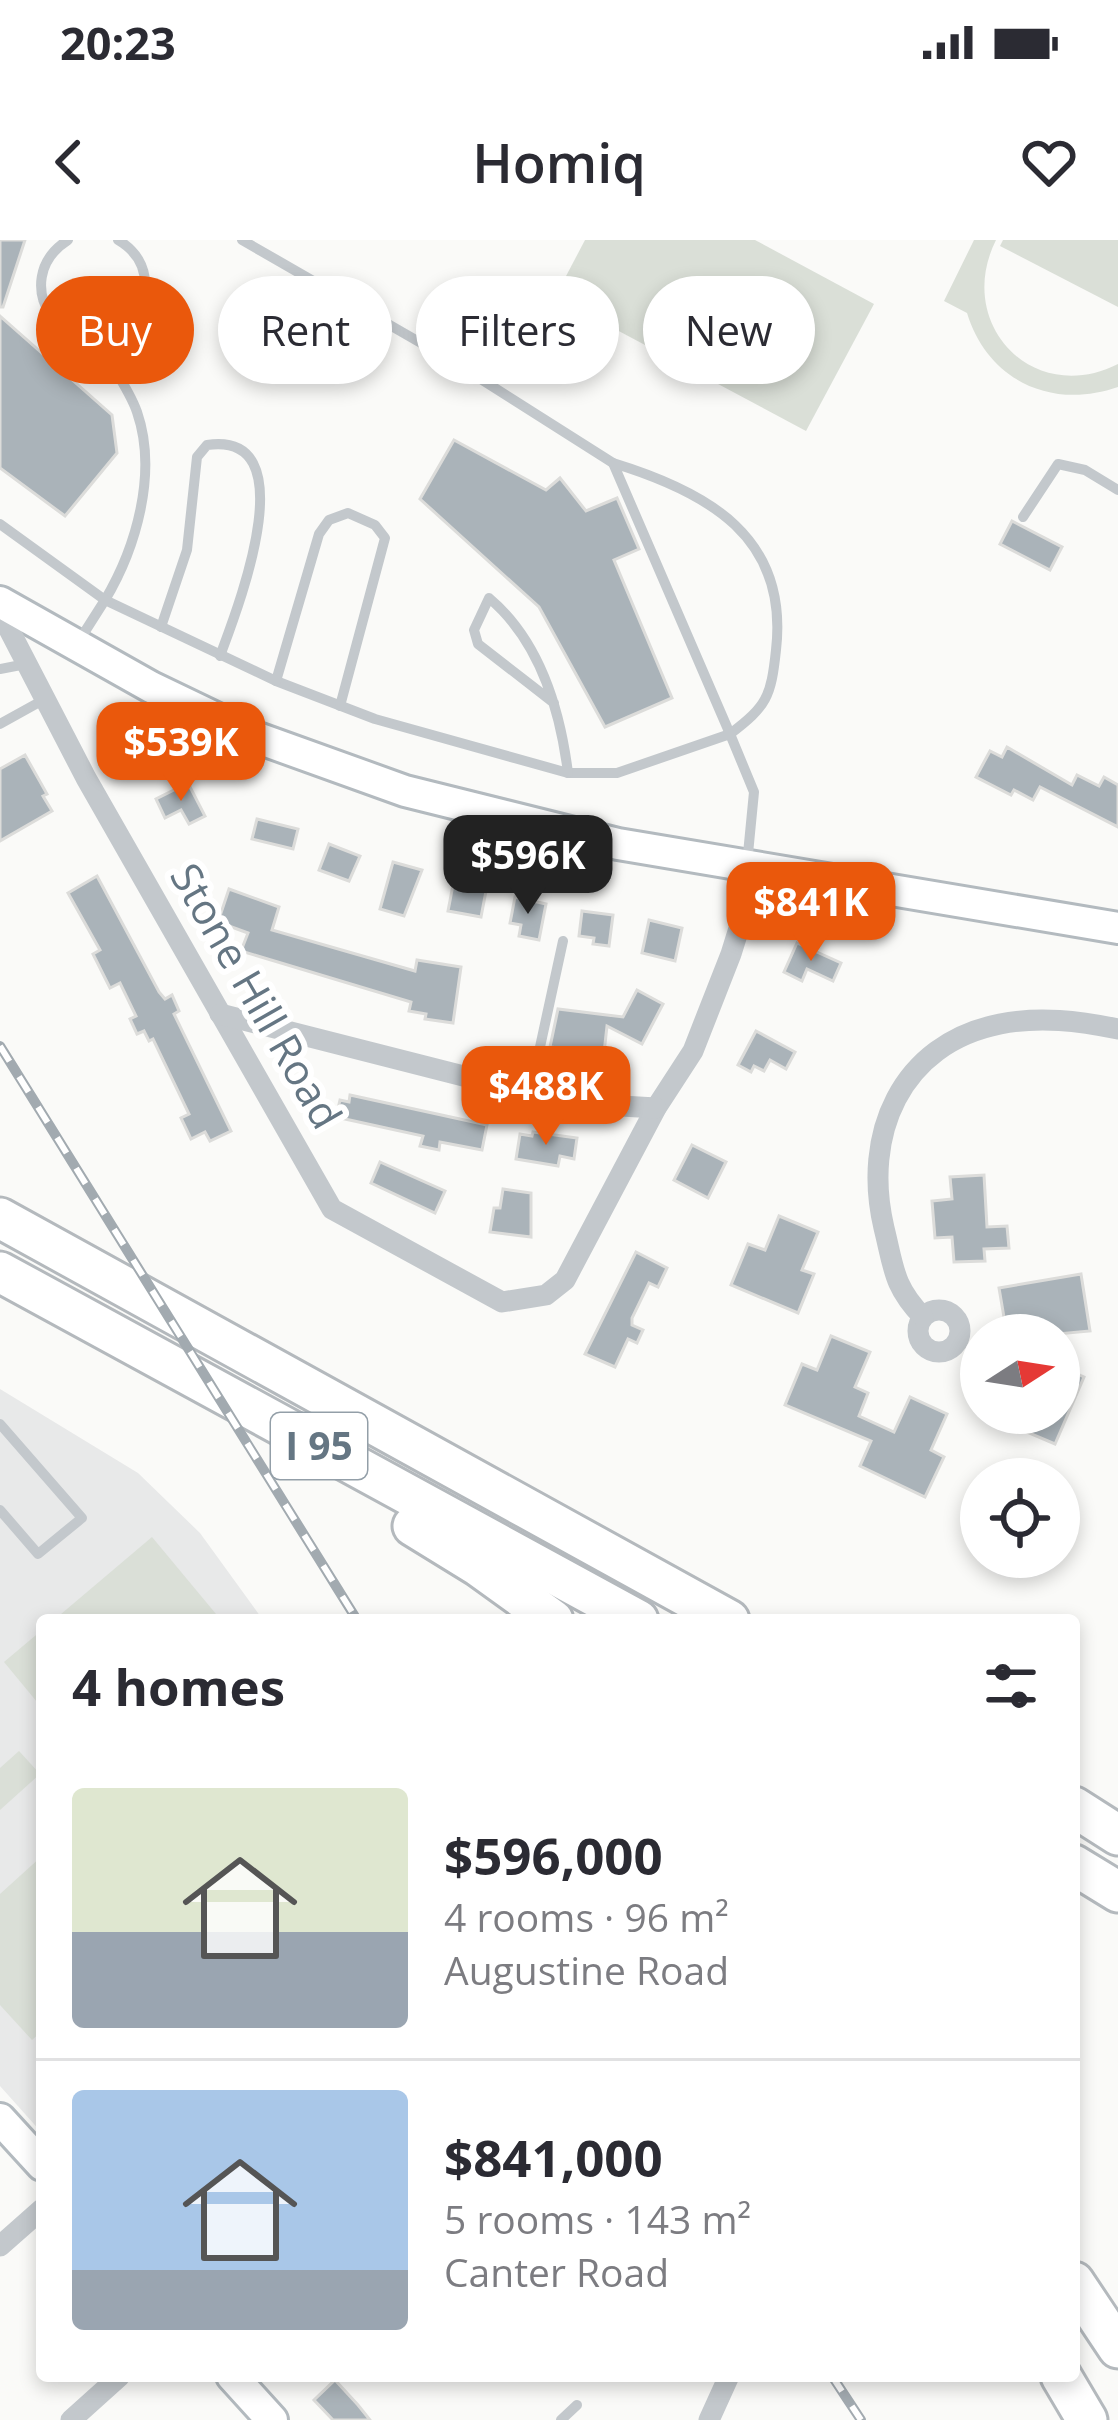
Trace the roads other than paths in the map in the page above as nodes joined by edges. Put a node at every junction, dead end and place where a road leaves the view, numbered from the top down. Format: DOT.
graph roads {
  1 [pos="68,240"];
  2 [pos="118,240"];
  3 [pos="242,240"];
  4 [pos="43,276"];
  5 [pos="142,276"];
  6 [pos="122,384"];
  7 [pos="613,463"];
  8 [pos="1118,490"];
  9 [pos="1023,518"];
  10 [pos="0,524"];
  11 [pos="105,600"];
  12 [pos="0,602"];
  13 [pos="0,612"];
  14 [pos="161,627"];
  15 [pos="76,646"];
  16 [pos="220,656"];
  17 [pos="27,664"];
  18 [pos="0,669"];
  19 [pos="276,681"];
  20 [pos="45,699"];
  21 [pos="554,703"];
  22 [pos="340,706"];
  23 [pos="0,724"];
  24 [pos="730,734"];
  25 [pos="568,773"];
  26 [pos="753,866"];
  27 [pos="1118,928"];
  28 [pos="563,940"];
  29 [pos="220,1014"];
  30 [pos="1118,1029"];
  31 [pos="530,1093"];
  32 [pos="656,1108"];
  33 [pos="0,1218"];
  34 [pos="0,1272"];
  35 [pos="0,1294"];
  36 [pos="923,1317"];
  37 [pos="0,1424"];
  38 [pos="0,1510"];
  39 [pos="546,1614"];
  40 [pos="627,1614"];
  41 [pos="718,1614"];
  42 [pos="1080,1811"];
  43 [pos="1118,1834"];
  44 [pos="1080,1869"];
  45 [pos="1118,1892"];
  46 [pos="0,2119"];
  47 [pos="36,2158"];
  48 [pos="36,2214"];
  49 [pos="0,2246"];
  50 [pos="1080,2291"];
  51 [pos="1118,2348"];
  52 [pos="113,2382"];
  53 [pos="237,2382"];
  54 [pos="726,2382"];
  55 [pos="1065,2382"];
  56 [pos="577,2405"];
  57 [pos="71,2420"];
  58 [pos="272,2420"];
  59 [pos="561,2420"];
  60 [pos="709,2420"];
  61 [pos="1087,2420"];
  1 -- 4 [label="lane"];
  2 -- 5 [label="lane"];
  3 -- 7 [label="lane"];
  6 -- 11 [label="lane"];
  7 -- 24 [label="lane"];
  7 -- 24 [label="lane"];
  8 -- 9 [label="lane"];
  10 -- 11 [label="lane"];
  11 -- 14 [label="lane"];
  11 -- 15 [label="lane"];
  12 -- 15 [label="street"];
  13 -- 17 [label="street, Stone Hill Road"];
  14 -- 16 [label="lane"];
  14 -- 16 [label="lane"];
  15 -- 26 [label="street"];
  16 -- 19 [label="lane"];
  17 -- 18 [label="lane"];
  17 -- 20 [label="street, Stone Hill Road"];
  19 -- 22 [label="lane"];
  19 -- 22 [label="lane"];
  20 -- 23 [label="lane"];
  20 -- 29 [label="street, Stone Hill Road"];
  21 -- 21 [label="lane"];
  21 -- 25 [label="lane"];
  22 -- 25 [label="lane"];
  24 -- 25 [label="lane"];
  24 -- 26 [label="lane"];
  26 -- 27 [label="street"];
  26 -- 32 [label="street"];
  28 -- 31 [label="lane"];
  29 -- 31 [label="street"];
  29 -- 32 [label="street, Stone Hill Road"];
  30 -- 36 [label="street"];
  31 -- 32 [label="street"];
  33 -- 41 [label="highway, I 95"];
  34 -- 40 [label="highway, I 95"];
  35 -- 39 [label="highway"];
  37 -- 38 [label="lane"];
  42 -- 43 [label="highway"];
  44 -- 45 [label="highway"];
  46 -- 47 [label="street"];
  48 -- 49 [label="street"];
  50 -- 51 [label="highway"];
  52 -- 57 [label="street"];
  53 -- 58 [label="street"];
  54 -- 60 [label="street"];
  55 -- 61 [label="highway"];
  56 -- 59 [label="lane"];
}
